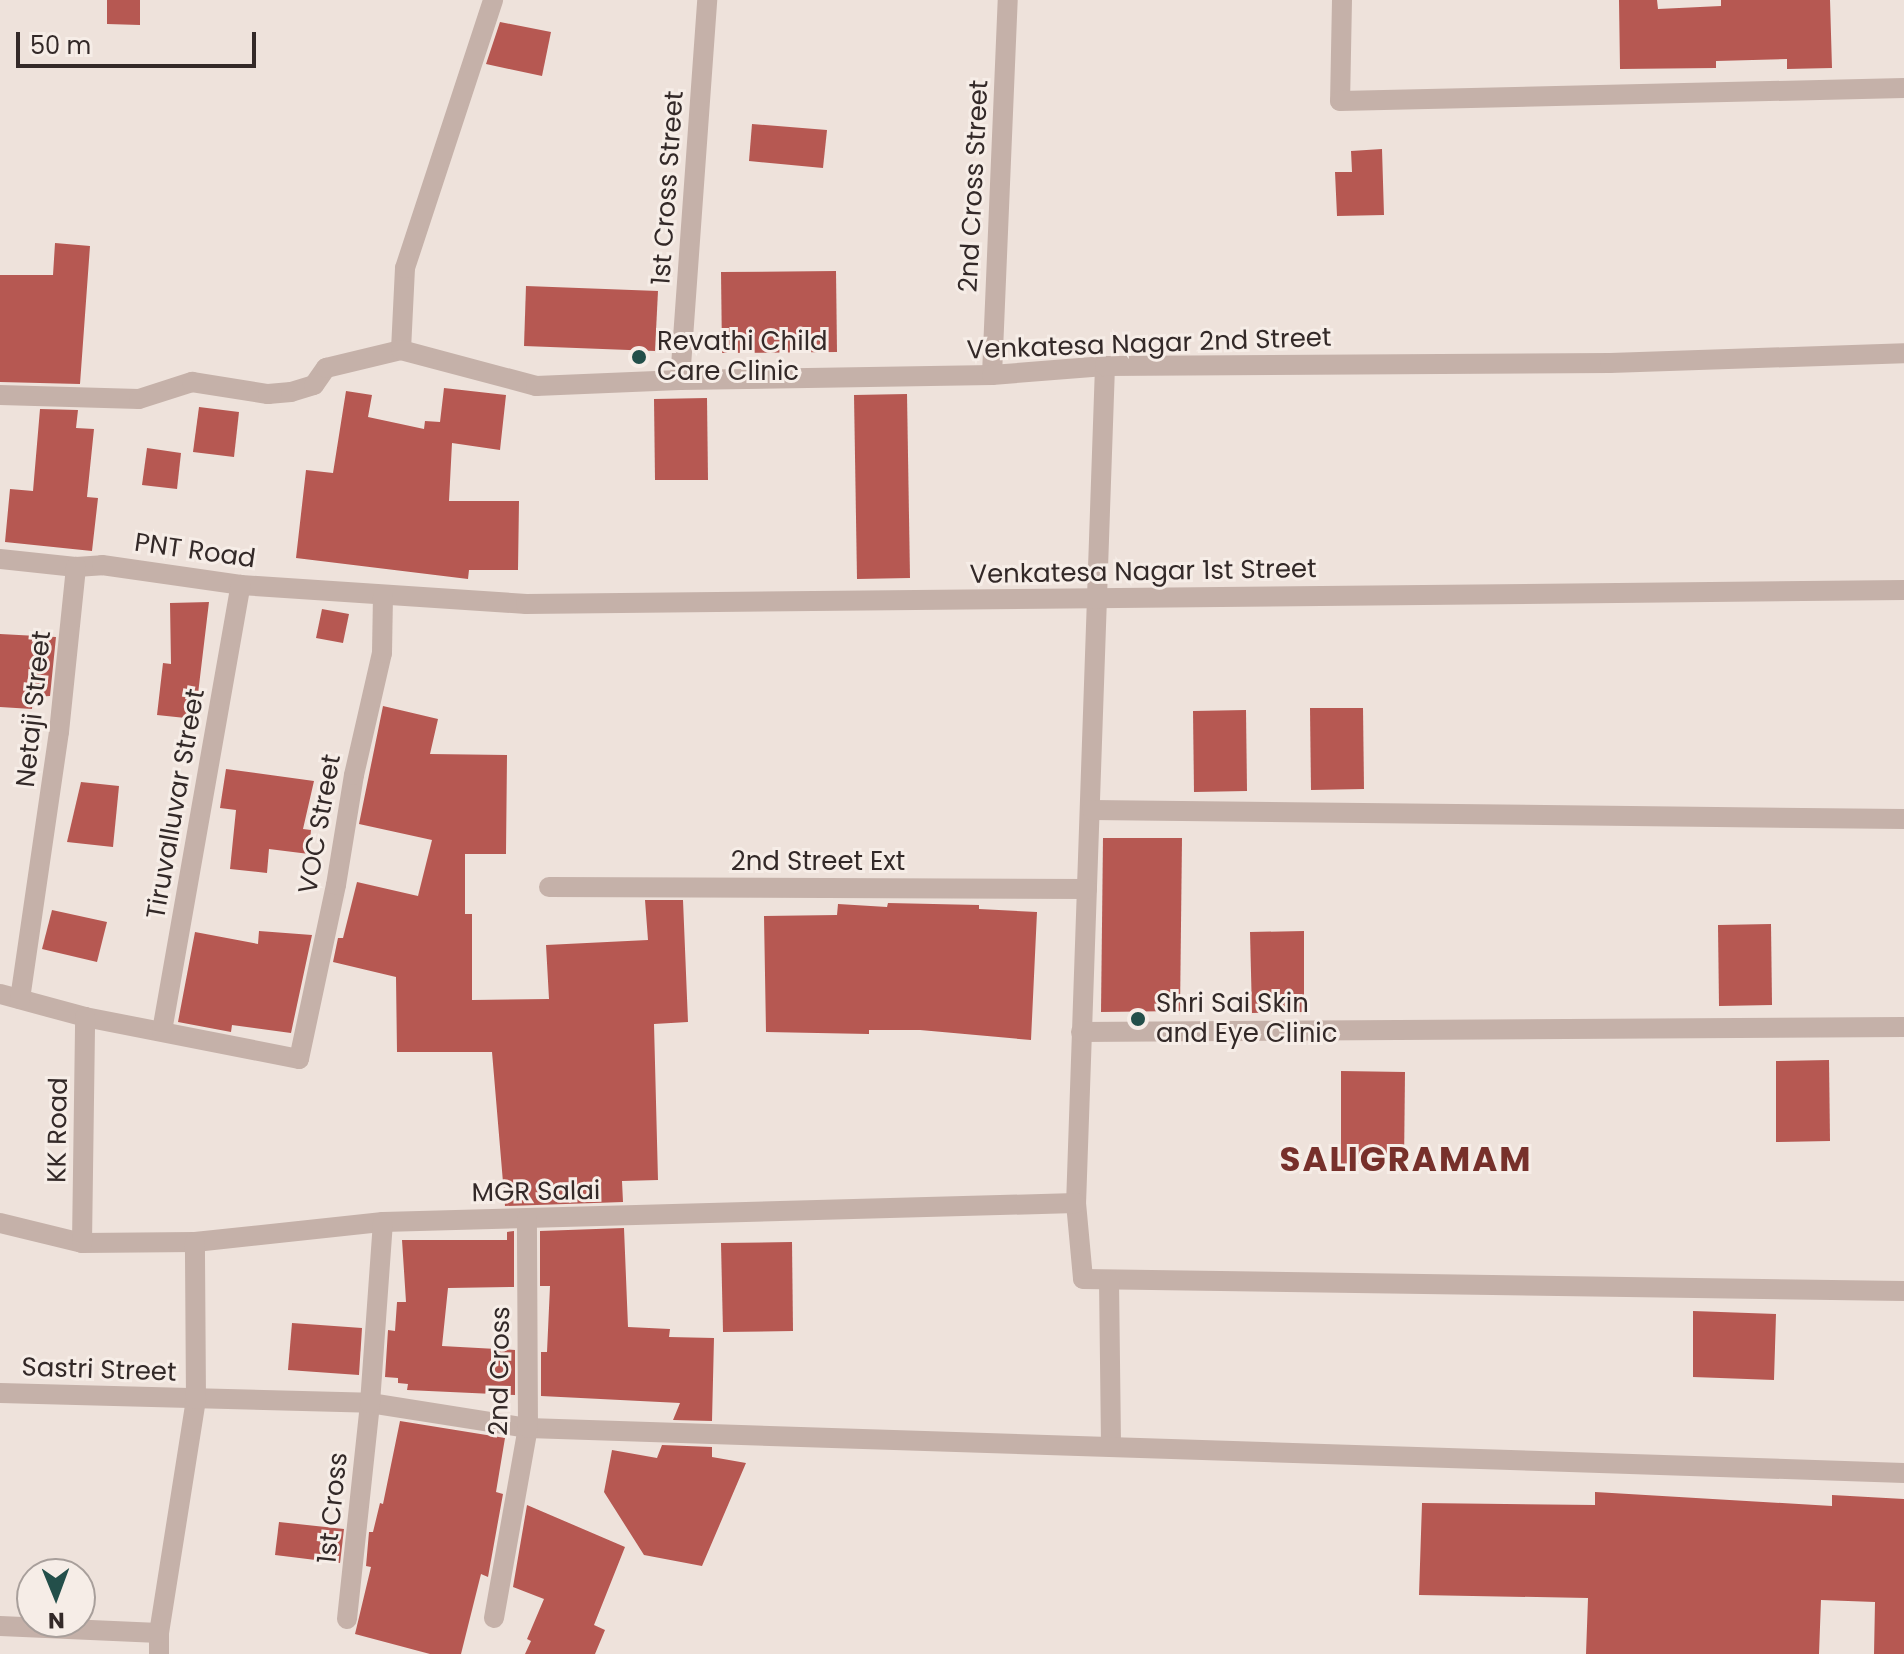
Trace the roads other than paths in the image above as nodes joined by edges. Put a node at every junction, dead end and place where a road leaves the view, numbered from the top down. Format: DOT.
graph roads {
  1 [pos="493,0"];
  2 [pos="707,0"];
  3 [pos="1008,0"];
  4 [pos="1342,0"];
  5 [pos="1904,88"];
  6 [pos="401,350"];
  7 [pos="1904,353"];
  8 [pos="1105,366"];
  9 [pos="992,375"];
  10 [pos="680,380"];
  11 [pos="0,395"];
  12 [pos="0,559"];
  13 [pos="76,567"];
  14 [pos="241,585"];
  15 [pos="1904,590"];
  16 [pos="383,597"];
  17 [pos="1098,598"];
  18 [pos="1092,810"];
  19 [pos="1904,819"];
  20 [pos="549,887"];
  21 [pos="1087,889"];
  22 [pos="0,994"];
  23 [pos="20,999"];
  24 [pos="85,1017"];
  25 [pos="1904,1027"];
  26 [pos="162,1031"];
  27 [pos="1081,1032"];
  28 [pos="1076,1203"];
  29 [pos="527,1219"];
  30 [pos="383,1222"];
  31 [pos="0,1223"];
  32 [pos="195,1242"];
  33 [pos="82,1243"];
  34 [pos="1109,1280"];
  35 [pos="1904,1291"];
  36 [pos="0,1393"];
  37 [pos="196,1399"];
  38 [pos="370,1403"];
  39 [pos="528,1428"];
  40 [pos="1111,1447"];
  41 [pos="1904,1473"];
  42 [pos="494,1618"];
  43 [pos="347,1619"];
  44 [pos="0,1626"];
  45 [pos="159,1633"];
  46 [pos="159,1654"];
  1 -- 6 [label="street"];
  2 -- 10 [label="street, 1st Cross Street"];
  3 -- 9 [label="street, 2nd Cross Street"];
  4 -- 5 [label="street"];
  6 -- 10 [label="street, Venkatesa Nagar 2nd Street"];
  6 -- 11 [label="street"];
  7 -- 8 [label="street, Venkatesa Nagar 2nd Street"];
  8 -- 9 [label="street, Venkatesa Nagar 2nd Street"];
  8 -- 17 [label="street"];
  9 -- 10 [label="street, Venkatesa Nagar 2nd Street"];
  12 -- 13 [label="street, PNT Road"];
  13 -- 14 [label="street, PNT Road"];
  13 -- 23 [label="street, Netaji Street"];
  14 -- 16 [label="street, PNT Road"];
  14 -- 26 [label="street, Tiruvalluvar Street"];
  15 -- 17 [label="street, Venkatesa Nagar 1st Street"];
  16 -- 17 [label="street, Venkatesa Nagar 1st Street"];
  16 -- 26 [label="street, VOC Street"];
  17 -- 18 [label="street"];
  18 -- 19 [label="street"];
  18 -- 21 [label="street"];
  20 -- 21 [label="street, 2nd Street Ext"];
  21 -- 27 [label="street"];
  22 -- 23 [label="street"];
  23 -- 24 [label="street"];
  24 -- 26 [label="street"];
  24 -- 33 [label="street, KK Road"];
  25 -- 27 [label="street"];
  27 -- 28 [label="street"];
  28 -- 29 [label="street, MGR Salai"];
  28 -- 34 [label="street"];
  29 -- 30 [label="street, MGR Salai"];
  29 -- 39 [label="street, 2nd Cross"];
  30 -- 32 [label="street, MGR Salai"];
  30 -- 38 [label="street, 1st Cross"];
  31 -- 33 [label="street, MGR Salai"];
  32 -- 33 [label="street, MGR Salai"];
  32 -- 37 [label="street"];
  34 -- 35 [label="street"];
  34 -- 40 [label="street"];
  36 -- 37 [label="street, Sastri Street"];
  37 -- 38 [label="street, Sastri Street"];
  37 -- 45 [label="street"];
  38 -- 39 [label="street, Sastri Street"];
  38 -- 43 [label="street, 1st Cross"];
  39 -- 40 [label="street, Sastri Street"];
  39 -- 42 [label="street, 2nd Cross"];
  40 -- 41 [label="street, Sastri Street"];
  44 -- 45 [label="street"];
  45 -- 46 [label="street"];
}
